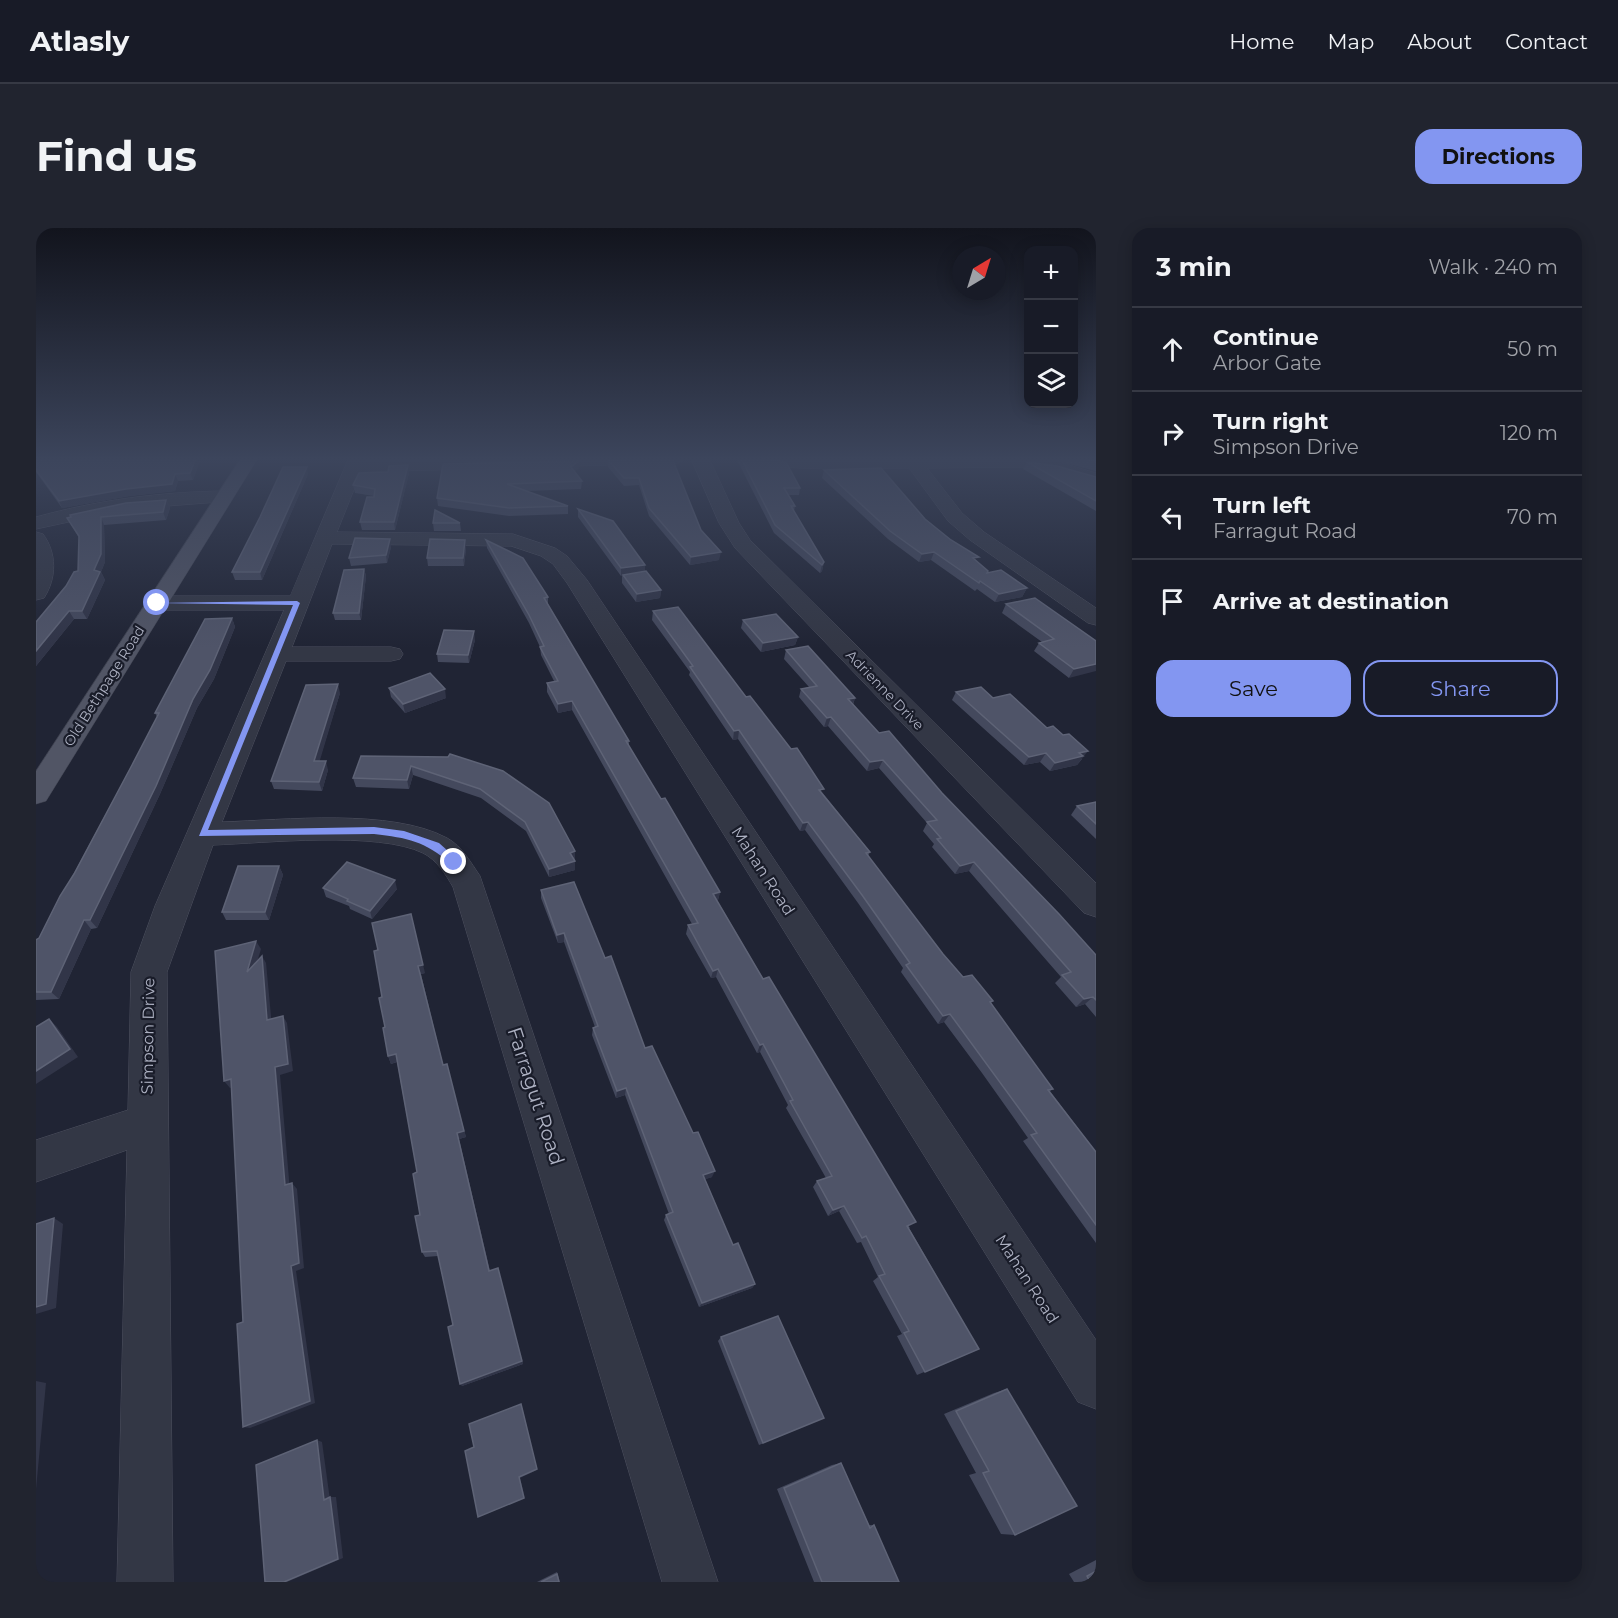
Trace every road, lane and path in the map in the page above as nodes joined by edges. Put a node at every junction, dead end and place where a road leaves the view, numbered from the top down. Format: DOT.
graph roads {
  1 [pos="209,521"];
  2 [pos="331,521"];
  3 [pos="728,521"];
  4 [pos="960,521"];
  5 [pos="36,538"];
  6 [pos="324,538"];
  7 [pos="36,593"];
  8 [pos="157,603"];
  9 [pos="297,603"];
  10 [pos="1096,618"];
  11 [pos="276,654"];
  12 [pos="391,654"];
  13 [pos="36,794"];
  14 [pos="202,834"];
  15 [pos="1096,904"];
  16 [pos="147,1123"];
  17 [pos="36,1161"];
  18 [pos="1096,1384"];
  19 [pos="145,1582"];
  20 [pos="690,1582"];
  1 -- 8 [label="main road, Old Bethpage Road"];
  2 -- 6 [label="street, Simpson Drive"];
  3 -- 15 [label="street, Adrienne Drive"];
  4 -- 10 [label="street"];
  5 -- 7 [label="street"];
  6 -- 9 [label="street, Simpson Drive"];
  6 -- 18 [label="street, Mahan Road"];
  8 -- 9 [label="street"];
  8 -- 13 [label="main road, Old Bethpage Road"];
  9 -- 11 [label="street, Simpson Drive"];
  11 -- 12 [label="street"];
  11 -- 14 [label="street, Simpson Drive"];
  14 -- 16 [label="street, Simpson Drive"];
  14 -- 20 [label="street, Farragut Road"];
  16 -- 17 [label="street"];
  16 -- 19 [label="street, Simpson Drive"];
}
